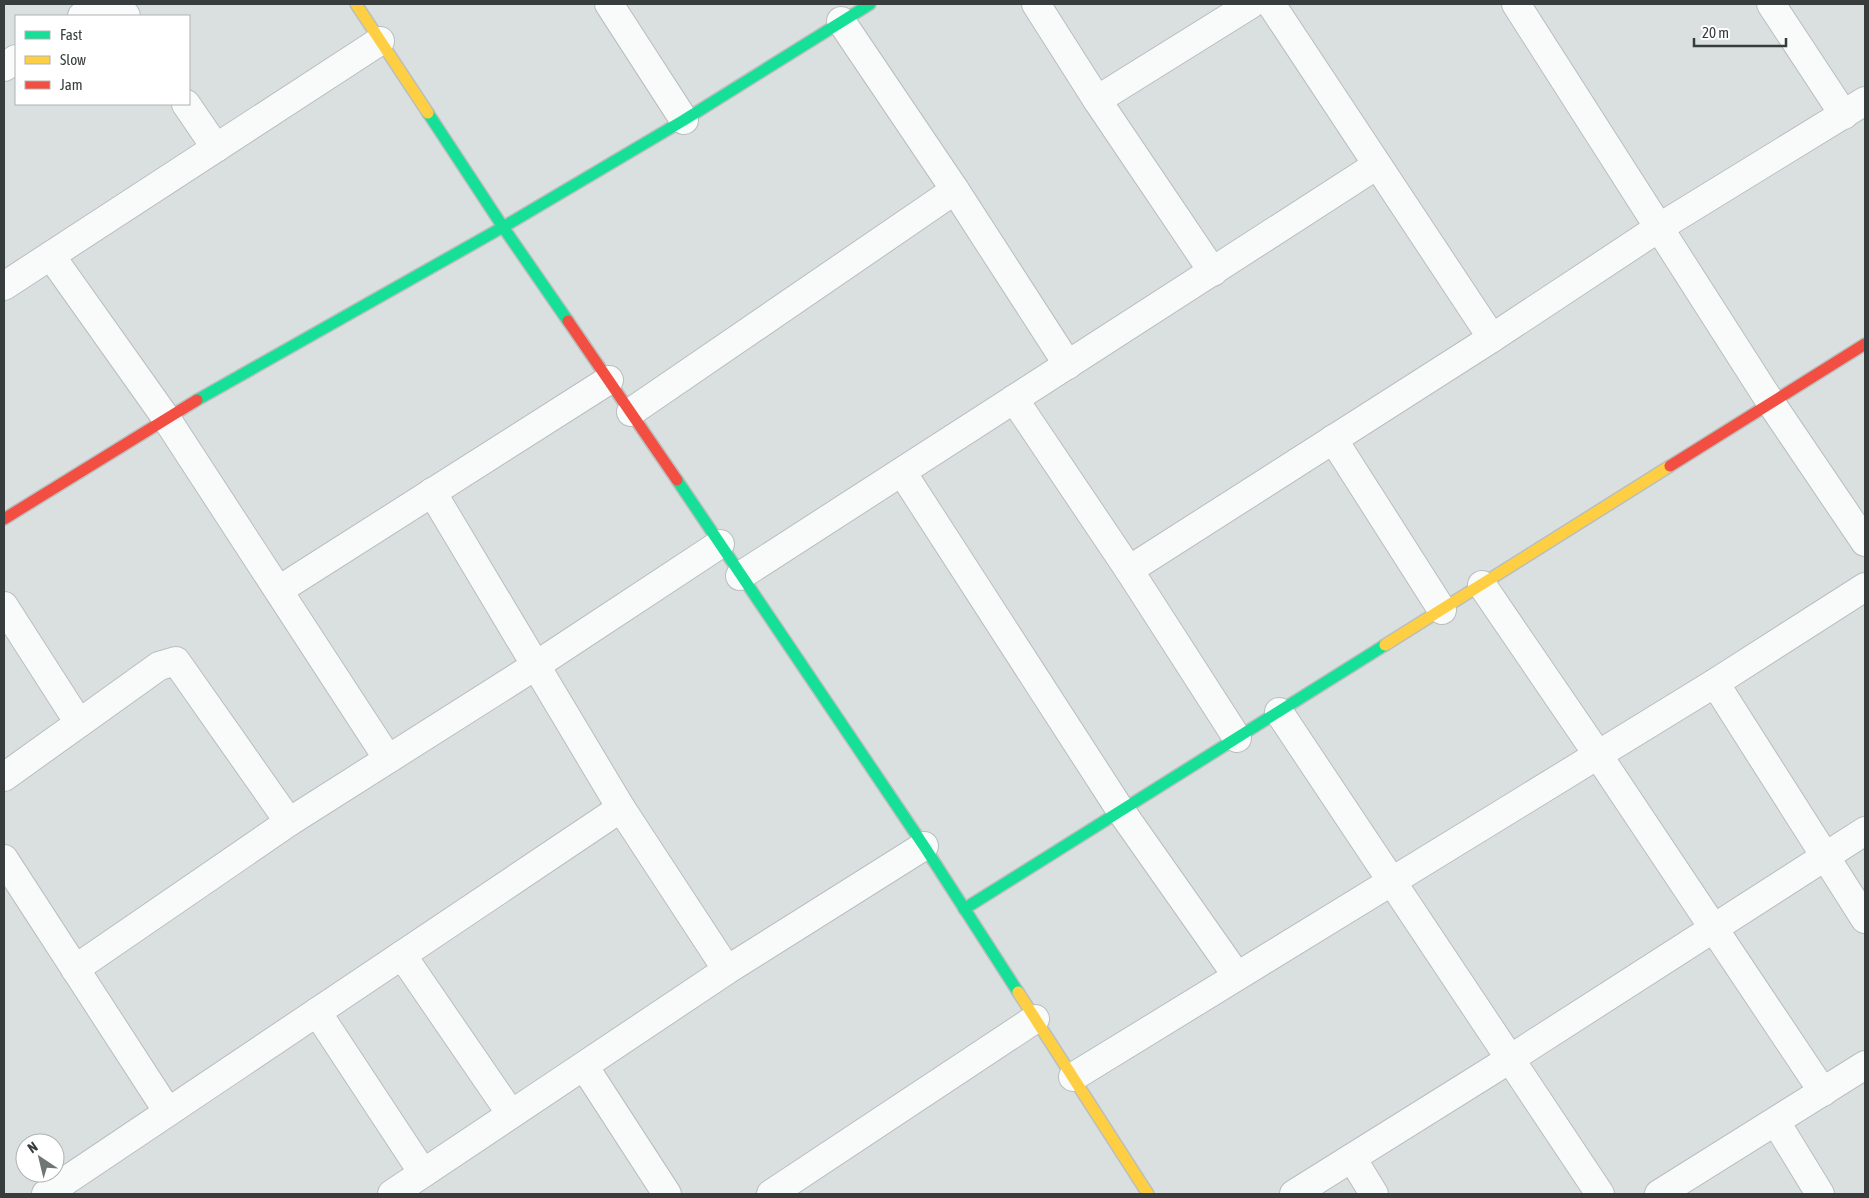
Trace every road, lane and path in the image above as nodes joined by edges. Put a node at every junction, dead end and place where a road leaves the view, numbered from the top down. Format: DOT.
graph roads {
  1 [pos="101,4"];
  2 [pos="117,4"];
  3 [pos="356,4"];
  4 [pos="609,4"];
  5 [pos="870,4"];
  6 [pos="1036,4"];
  7 [pos="1251,4"];
  8 [pos="1271,4"];
  9 [pos="1516,4"];
  10 [pos="1771,4"];
  11 [pos="84,15"];
  12 [pos="125,15"];
  13 [pos="841,21"];
  14 [pos="380,41"];
  15 [pos="15,60"];
  16 [pos="4,67"];
  17 [pos="1097,100"];
  18 [pos="187,105"];
  19 [pos="1854,108"];
  20 [pos="684,120"];
  21 [pos="216,148"];
  22 [pos="1377,165"];
  23 [pos="955,190"];
  24 [pos="503,227"];
  25 [pos="1660,227"];
  26 [pos="51,256"];
  27 [pos="1213,272"];
  28 [pos="4,286"];
  29 [pos="1492,338"];
  30 [pos="1865,344"];
  31 [pos="1068,365"];
  32 [pos="609,380"];
  33 [pos="1014,399"];
  34 [pos="1771,403"];
  35 [pos="631,412"];
  36 [pos="166,418"];
  37 [pos="1333,439"];
  38 [pos="902,472"];
  39 [pos="432,492"];
  40 [pos="4,519"];
  41 [pos="1865,542"];
  42 [pos="720,544"];
  43 [pos="1129,570"];
  44 [pos="740,576"];
  45 [pos="1482,585"];
  46 [pos="1865,587"];
  47 [pos="279,590"];
  48 [pos="4,606"];
  49 [pos="1442,610"];
  50 [pos="535,666"];
  51 [pos="1715,683"];
  52 [pos="1279,712"];
  53 [pos="79,723"];
  54 [pos="1237,738"];
  55 [pos="1598,754"];
  56 [pos="388,759"];
  57 [pos="4,777"];
  58 [pos="621,808"];
  59 [pos="1120,811"];
  60 [pos="289,822"];
  61 [pos="1865,831"];
  62 [pos="924,846"];
  63 [pos="1825,858"];
  64 [pos="4,859"];
  65 [pos="1393,881"];
  66 [pos="964,909"];
  67 [pos="1865,920"];
  68 [pos="1714,929"];
  69 [pos="402,955"];
  70 [pos="75,969"];
  71 [pos="727,970"];
  72 [pos="1237,976"];
  73 [pos="317,1012"];
  74 [pos="1034,1019"];
  75 [pos="1510,1059"];
  76 [pos="1865,1065"];
  77 [pos="584,1066"];
  78 [pos="1073,1078"];
  79 [pos="1823,1092"];
  80 [pos="168,1112"];
  81 [pos="512,1114"];
  82 [pos="1776,1122"];
  83 [pos="1352,1158"];
  84 [pos="423,1173"];
  85 [pos="1145,1193"];
  86 [pos="46,1194"];
  87 [pos="392,1194"];
  88 [pos="667,1194"];
  89 [pos="771,1194"];
  90 [pos="1294,1194"];
  91 [pos="1374,1194"];
  92 [pos="1600,1194"];
  93 [pos="1659,1194"];
  94 [pos="1820,1194"];
  1 -- 11 [label="street"];
  2 -- 12 [label="street"];
  3 -- 14 [label="street"];
  4 -- 20 [label="street"];
  5 -- 13 [label="street"];
  6 -- 17 [label="street"];
  7 -- 17 [label="street"];
  8 -- 22 [label="street"];
  9 -- 25 [label="street"];
  10 -- 19 [label="street"];
  13 -- 20 [label="street"];
  13 -- 23 [label="street"];
  14 -- 21 [label="street"];
  14 -- 24 [label="street"];
  15 -- 16 [label="street"];
  17 -- 27 [label="street"];
  18 -- 21 [label="street"];
  19 -- 25 [label="street"];
  20 -- 24 [label="street"];
  21 -- 26 [label="street"];
  22 -- 27 [label="street"];
  22 -- 29 [label="street"];
  23 -- 31 [label="street"];
  23 -- 35 [label="street"];
  24 -- 32 [label="street"];
  24 -- 36 [label="street"];
  25 -- 29 [label="street"];
  25 -- 34 [label="street"];
  26 -- 28 [label="street"];
  26 -- 36 [label="street"];
  27 -- 31 [label="street"];
  29 -- 37 [label="street"];
  30 -- 34 [label="street"];
  31 -- 33 [label="street"];
  32 -- 35 [label="street"];
  32 -- 39 [label="street"];
  33 -- 38 [label="street"];
  33 -- 43 [label="street"];
  34 -- 41 [label="street"];
  34 -- 45 [label="street"];
  35 -- 42 [label="street"];
  36 -- 40 [label="street"];
  36 -- 47 [label="street"];
  37 -- 43 [label="street"];
  37 -- 49 [label="street"];
  38 -- 44 [label="street"];
  38 -- 59 [label="street"];
  39 -- 47 [label="street"];
  39 -- 50 [label="street"];
  42 -- 44 [label="street"];
  42 -- 50 [label="street"];
  43 -- 54 [label="street"];
  44 -- 62 [label="street"];
  45 -- 49 [label="street"];
  45 -- 55 [label="street"];
  46 -- 51 [label="street"];
  47 -- 56 [label="street"];
  48 -- 53 [label="street"];
  49 -- 52 [label="street"];
  50 -- 56 [label="street"];
  50 -- 58 [label="street"];
  51 -- 55 [label="street"];
  51 -- 63 [label="street"];
  52 -- 54 [label="street"];
  52 -- 65 [label="street"];
  53 -- 57 [label="street"];
  53 -- 60 [label="street"];
  54 -- 59 [label="street"];
  55 -- 65 [label="street"];
  55 -- 68 [label="street"];
  56 -- 60 [label="street"];
  58 -- 69 [label="street"];
  58 -- 71 [label="street"];
  59 -- 66 [label="street"];
  59 -- 72 [label="street"];
  60 -- 70 [label="street"];
  61 -- 63 [label="street"];
  62 -- 66 [label="street"];
  62 -- 71 [label="street"];
  63 -- 67 [label="street"];
  63 -- 68 [label="street"];
  64 -- 70 [label="street"];
  65 -- 72 [label="street"];
  65 -- 75 [label="street"];
  66 -- 74 [label="street"];
  68 -- 75 [label="street"];
  68 -- 79 [label="street"];
  69 -- 73 [label="street"];
  69 -- 81 [label="street"];
  70 -- 80 [label="street"];
  71 -- 77 [label="street"];
  72 -- 78 [label="street"];
  73 -- 80 [label="street"];
  73 -- 84 [label="street"];
  74 -- 78 [label="street"];
  74 -- 89 [label="street"];
  75 -- 83 [label="street"];
  75 -- 92 [label="street"];
  76 -- 79 [label="street"];
  77 -- 81 [label="street"];
  77 -- 88 [label="street"];
  78 -- 85 [label="street"];
  79 -- 82 [label="street"];
  80 -- 86 [label="street"];
  81 -- 84 [label="street"];
  82 -- 93 [label="street"];
  82 -- 94 [label="street"];
  83 -- 90 [label="street"];
  83 -- 91 [label="street"];
  84 -- 87 [label="street"];
}
